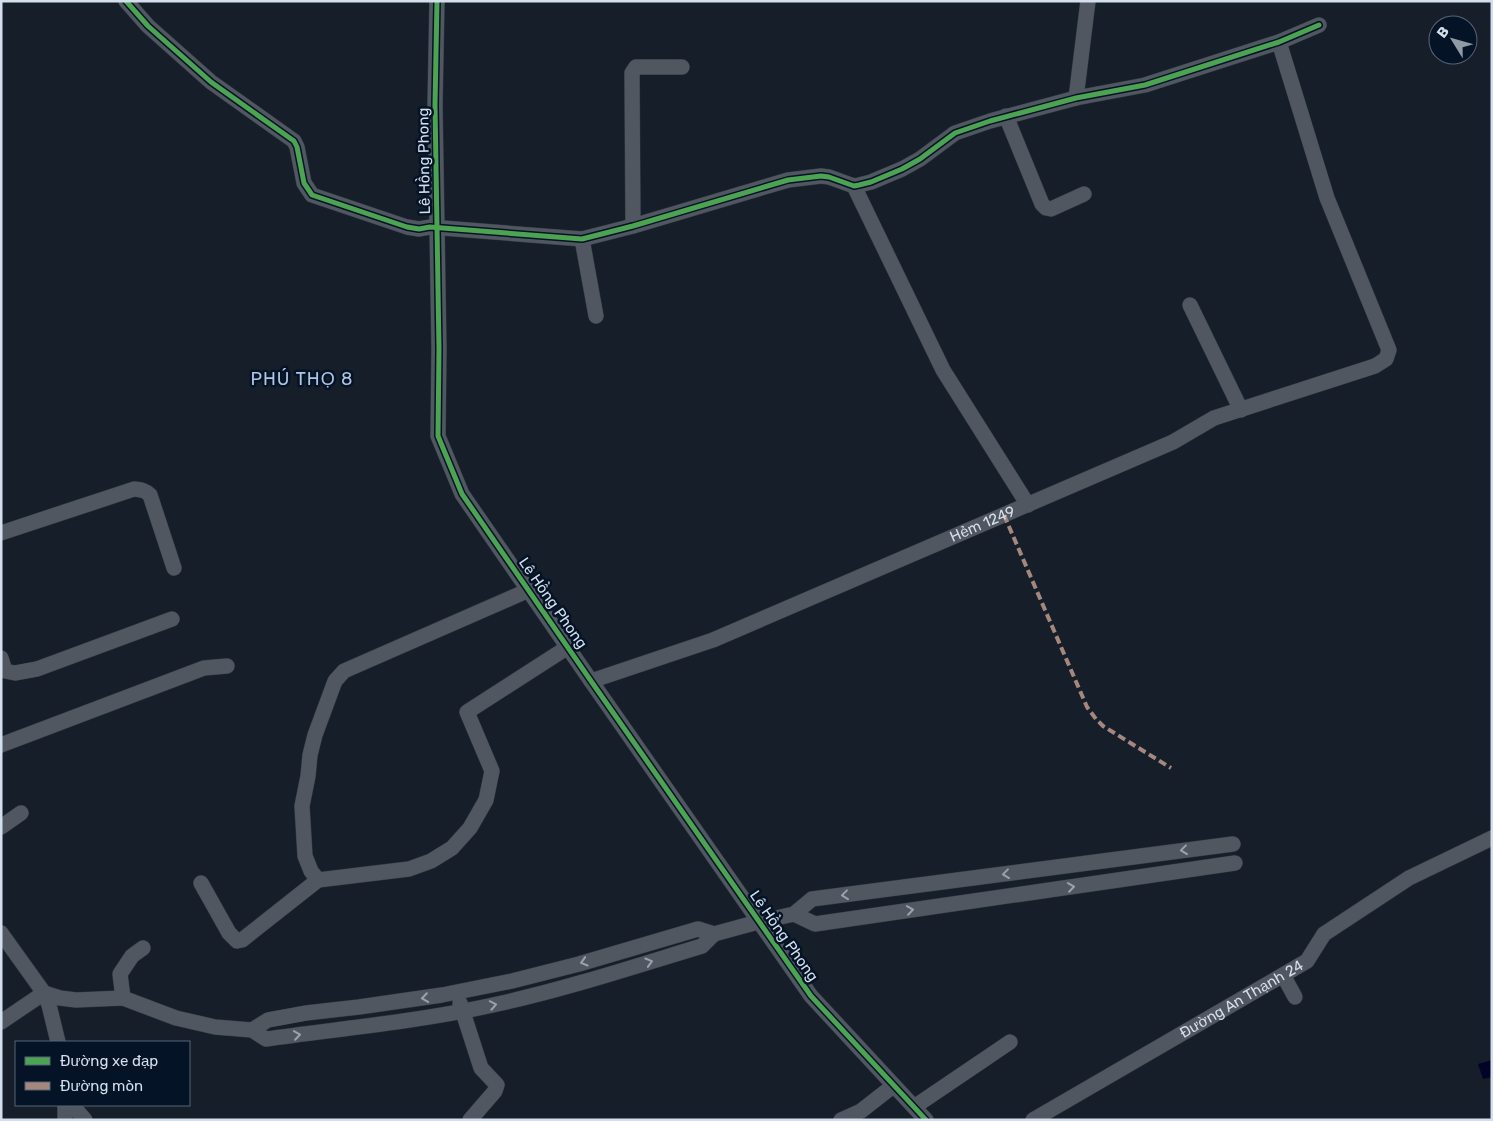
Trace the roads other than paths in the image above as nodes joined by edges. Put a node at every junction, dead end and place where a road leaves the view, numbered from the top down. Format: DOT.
graph roads {
  1 [pos="126,1"];
  2 [pos="437,1"];
  3 [pos="1088,1"];
  4 [pos="1320,25"];
  5 [pos="1279,42"];
  6 [pos="682,67"];
  7 [pos="1076,98"];
  8 [pos="1006,116"];
  9 [pos="854,186"];
  10 [pos="1084,194"];
  11 [pos="633,226"];
  12 [pos="438,229"];
  13 [pos="582,239"];
  14 [pos="1190,306"];
  15 [pos="596,316"];
  16 [pos="1241,410"];
  17 [pos="1028,505"];
  18 [pos="1,533"];
  19 [pos="174,568"];
  20 [pos="529,590"];
  21 [pos="172,619"];
  22 [pos="568,647"];
  23 [pos="1,658"];
  24 [pos="227,666"];
  25 [pos="590,681"];
  26 [pos="1,745"];
  27 [pos="22,813"];
  28 [pos="1,827"];
  29 [pos="1492,838"];
  30 [pos="1233,844"];
  31 [pos="1235,863"];
  32 [pos="1038,869"];
  33 [pos="318,880"];
  34 [pos="201,883"];
  35 [pos="1042,891"];
  36 [pos="794,914"];
  37 [pos="758,922"];
  38 [pos="1,933"];
  39 [pos="714,934"];
  40 [pos="143,948"];
  41 [pos="1283,975"];
  42 [pos="44,992"];
  43 [pos="456,992"];
  44 [pos="1295,997"];
  45 [pos="123,998"];
  46 [pos="462,1011"];
  47 [pos="1,1022"];
  48 [pos="252,1030"];
  49 [pos="58,1041"];
  50 [pos="1010,1042"];
  51 [pos="893,1086"];
  52 [pos="65,1106"];
  53 [pos="73,1106"];
  54 [pos="914,1107"];
  55 [pos="65,1120"];
  56 [pos="85,1120"];
  57 [pos="470,1120"];
  58 [pos="841,1120"];
  59 [pos="926,1120"];
  60 [pos="1033,1120"];
  1 -- 12 [label="street"];
  2 -- 12 [label="street, Lê Hồng Phong"];
  3 -- 7 [label="street"];
  4 -- 5 [label="street"];
  5 -- 7 [label="street"];
  5 -- 16 [label="street, Hẻm 1249"];
  6 -- 11 [label="street"];
  7 -- 8 [label="street"];
  8 -- 9 [label="street"];
  8 -- 10 [label="street"];
  9 -- 11 [label="street"];
  9 -- 17 [label="street"];
  11 -- 13 [label="street"];
  12 -- 13 [label="street"];
  12 -- 20 [label="street, Lê Hồng Phong"];
  13 -- 15 [label="street"];
  14 -- 16 [label="street"];
  16 -- 17 [label="street, Hẻm 1249"];
  17 -- 25 [label="street, Hẻm 1249"];
  18 -- 19 [label="street"];
  20 -- 22 [label="street, Lê Hồng Phong"];
  20 -- 33 [label="street"];
  21 -- 23 [label="street"];
  22 -- 25 [label="street, Lê Hồng Phong"];
  22 -- 33 [label="street"];
  24 -- 26 [label="street"];
  25 -- 37 [label="street, Lê Hồng Phong"];
  27 -- 28 [label="street"];
  29 -- 41 [label="street, Đường An Thạnh 24"];
  30 -- 32 [label="street, one-way"];
  35 -- 31 [label="street, one-way"];
  32 -- 35 [label="street"];
  32 -- 36 [label="street, one-way"];
  33 -- 34 [label="street"];
  36 -- 35 [label="street, one-way"];
  36 -- 37 [label="street"];
  37 -- 39 [label="street"];
  37 -- 51 [label="street, Lê Hồng Phong"];
  38 -- 42 [label="street"];
  39 -- 43 [label="street, one-way"];
  46 -- 39 [label="street, one-way"];
  40 -- 45 [label="street"];
  41 -- 44 [label="street"];
  41 -- 60 [label="street, Đường An Thạnh 24"];
  42 -- 45 [label="street"];
  42 -- 47 [label="street"];
  42 -- 49 [label="street"];
  43 -- 46 [label="street"];
  43 -- 48 [label="street, one-way"];
  45 -- 48 [label="street"];
  48 -- 46 [label="street, one-way"];
  46 -- 57 [label="street"];
  50 -- 54 [label="street"];
  51 -- 54 [label="street, Lê Hồng Phong"];
  51 -- 58 [label="street"];
  52 -- 55 [label="street"];
  53 -- 56 [label="street"];
  54 -- 59 [label="street, Lê Hồng Phong"];
}
